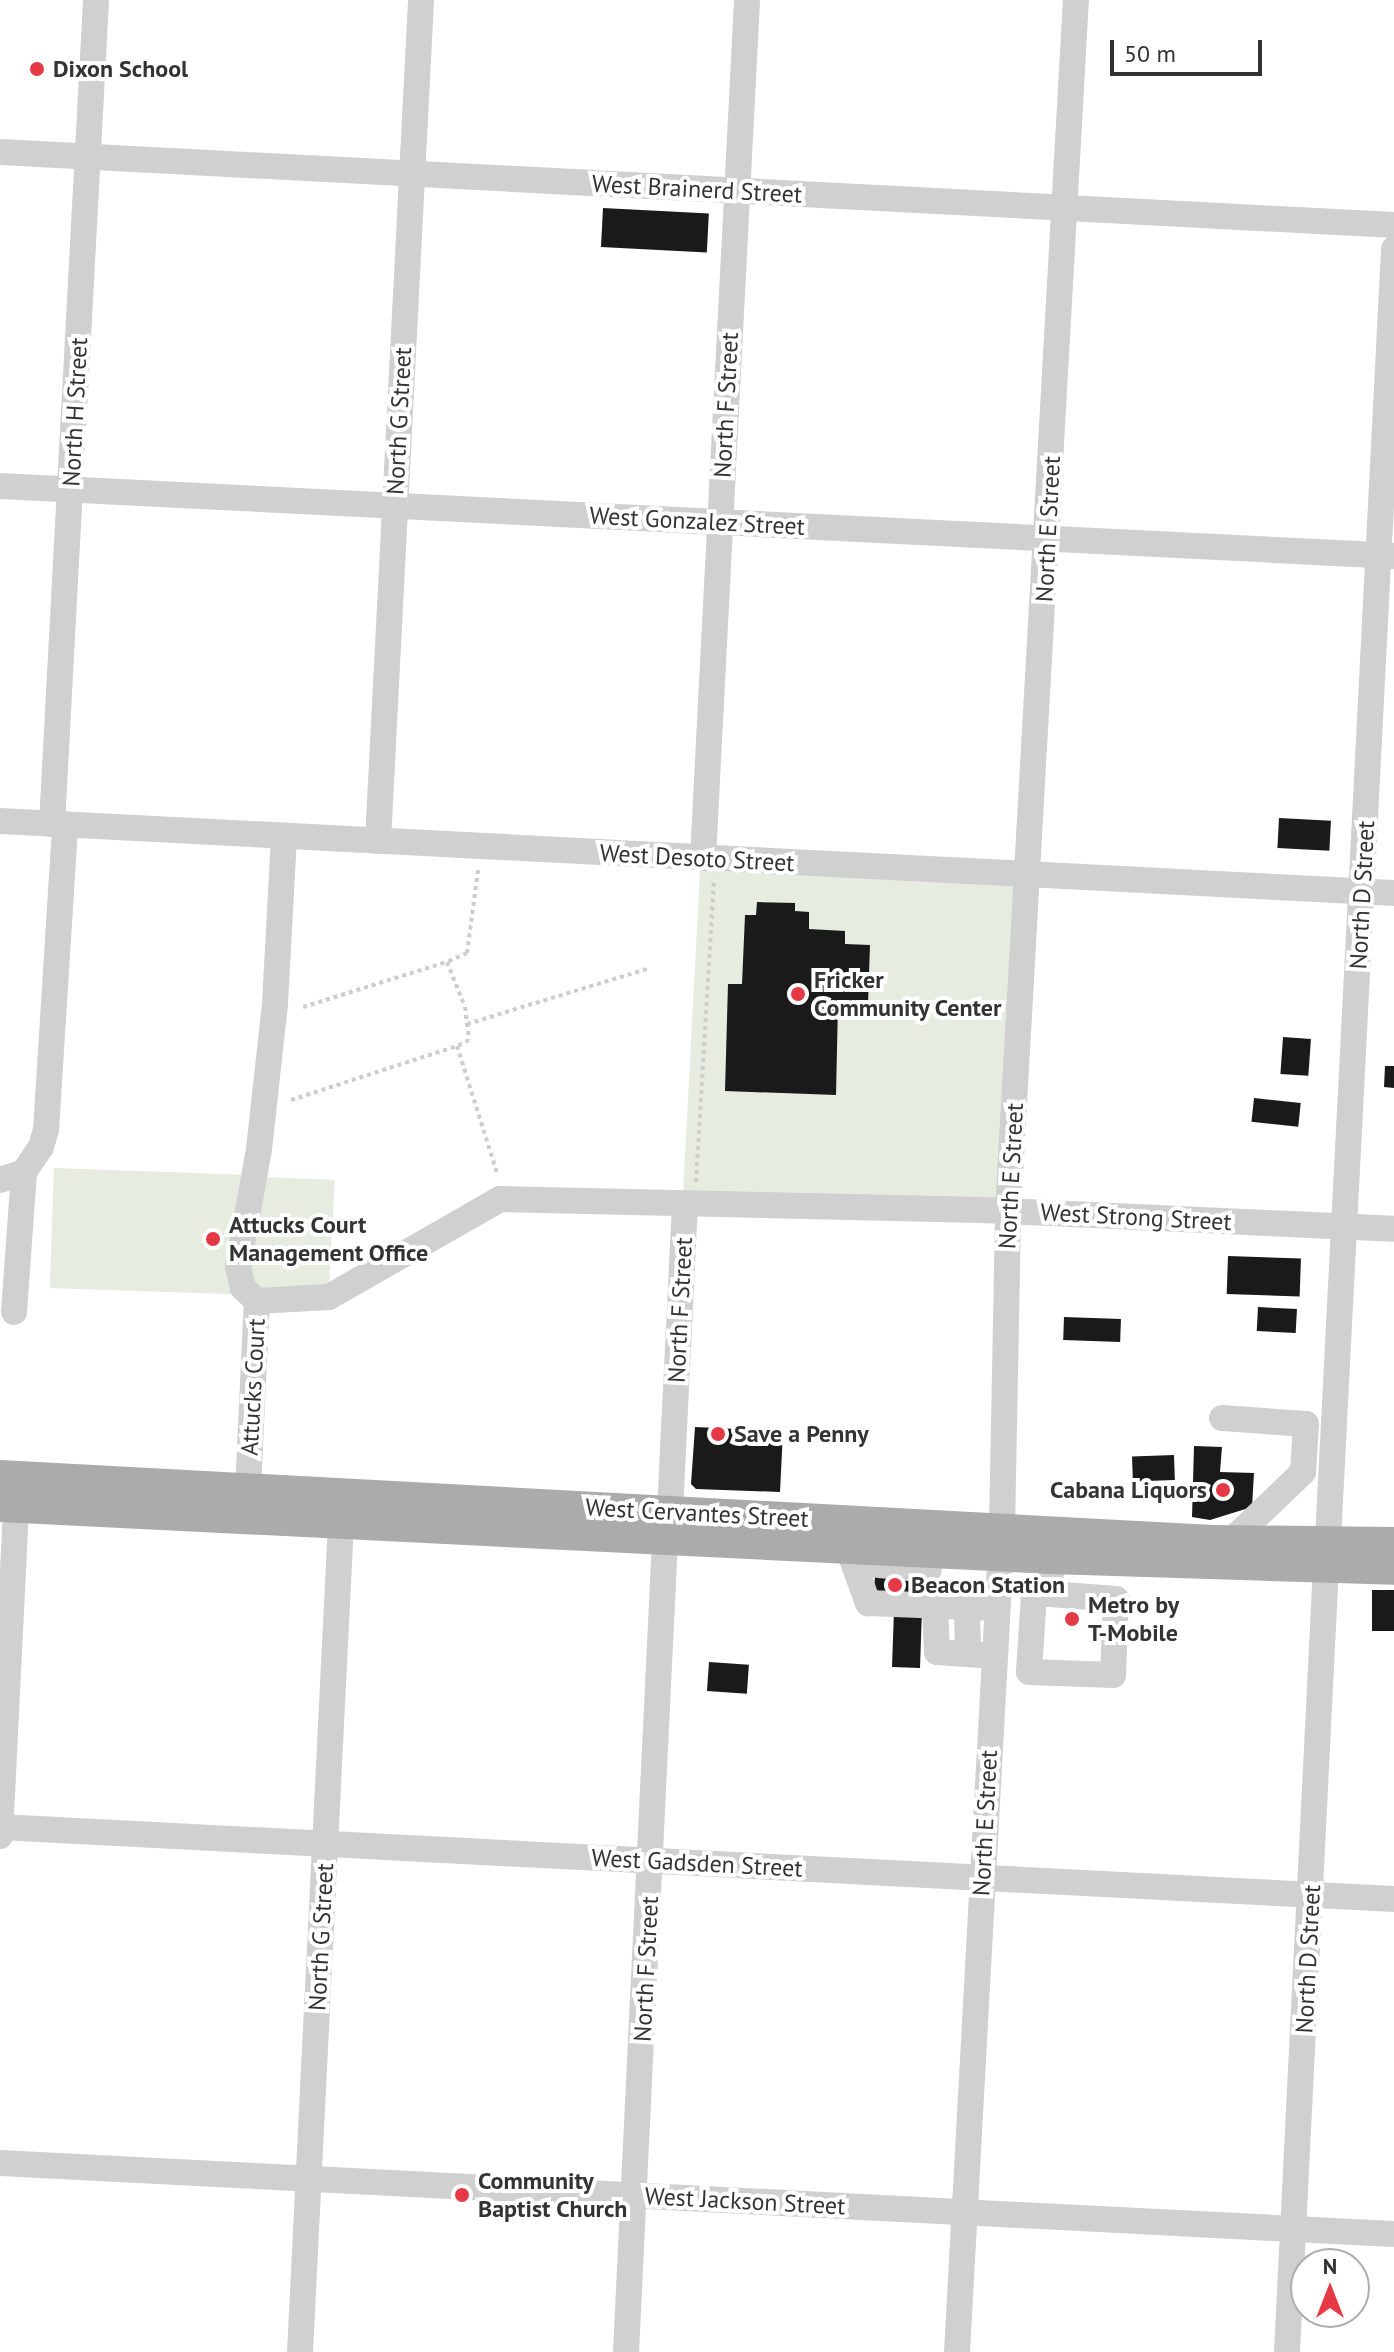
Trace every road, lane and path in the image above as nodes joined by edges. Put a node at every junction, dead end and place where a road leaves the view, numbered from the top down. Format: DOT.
graph roads {
  1 [pos="96,0"];
  2 [pos="421,0"];
  3 [pos="747,0"];
  4 [pos="1076,0"];
  5 [pos="0,152"];
  6 [pos="88,157"];
  7 [pos="412,174"];
  8 [pos="737,191"];
  9 [pos="1066,208"];
  10 [pos="1394,225"];
  11 [pos="1394,249"];
  12 [pos="0,486"];
  13 [pos="70,490"];
  14 [pos="394,506"];
  15 [pos="720,522"];
  16 [pos="1048,540"];
  17 [pos="1386,556"];
  18 [pos="0,821"];
  19 [pos="58,824"];
  20 [pos="284,836"];
  21 [pos="378,841"];
  22 [pos="709,859"];
  23 [pos="478,870"];
  24 [pos="1026,873"];
  25 [pos="1362,892"];
  26 [pos="1394,893"];
  27 [pos="447,962"];
  28 [pos="650,968"];
  29 [pos="303,1007"];
  30 [pos="467,1024"];
  31 [pos="457,1046"];
  32 [pos="291,1100"];
  33 [pos="12,1176"];
  34 [pos="500,1199"];
  35 [pos="690,1204"];
  36 [pos="1008,1211"];
  37 [pos="1345,1226"];
  38 [pos="1394,1229"];
  39 [pos="257,1301"];
  40 [pos="14,1312"];
  41 [pos="1222,1418"];
  42 [pos="1304,1451"];
  43 [pos="1333,1452"];
  44 [pos="0,1476"];
  45 [pos="248,1489"];
  46 [pos="507,1502"];
  47 [pos="8,1506"];
  48 [pos="81,1510"];
  49 [pos="341,1522"];
  50 [pos="667,1525"];
  51 [pos="1231,1541"];
  52 [pos="1001,1542"];
  53 [pos="1394,1543"];
  54 [pos="1327,1553"];
  55 [pos="850,1555"];
  56 [pos="1051,1558"];
  57 [pos="930,1561"];
  58 [pos="1394,1569"];
  59 [pos="1050,1594"];
  60 [pos="930,1606"];
  61 [pos="967,1607"];
  62 [pos="997,1615"];
  63 [pos="1032,1624"];
  64 [pos="982,1655"];
  65 [pos="0,1827"];
  66 [pos="0,1836"];
  67 [pos="325,1844"];
  68 [pos="652,1861"];
  69 [pos="981,1878"];
  70 [pos="1311,1894"];
  71 [pos="1394,1899"];
  72 [pos="0,2163"];
  73 [pos="309,2178"];
  74 [pos="634,2195"];
  75 [pos="965,2212"];
  76 [pos="1294,2228"];
  77 [pos="1394,2234"];
  78 [pos="300,2352"];
  79 [pos="626,2352"];
  80 [pos="957,2352"];
  81 [pos="1287,2352"];
  1 -- 6 [label="street, North H Street"];
  2 -- 7 [label="street, North G Street"];
  3 -- 8 [label="street, North F Street"];
  4 -- 9 [label="street, North E Street"];
  5 -- 6 [label="street, West Brainerd Street"];
  6 -- 7 [label="street, West Brainerd Street"];
  6 -- 13 [label="street, North H Street"];
  7 -- 8 [label="street, West Brainerd Street"];
  7 -- 14 [label="street, North G Street"];
  8 -- 9 [label="street, West Brainerd Street"];
  8 -- 15 [label="street, North F Street"];
  9 -- 10 [label="street, West Brainerd Street"];
  9 -- 16 [label="street, North E Street"];
  11 -- 17 [label="street, North D Street"];
  12 -- 13 [label="street, West Gonzalez Street"];
  13 -- 14 [label="street, West Gonzalez Street"];
  13 -- 19 [label="street, North H Street"];
  14 -- 15 [label="street, West Gonzalez Street"];
  14 -- 21 [label="street, North G Street"];
  15 -- 16 [label="street, West Gonzalez Street"];
  15 -- 22 [label="street, North F Street"];
  16 -- 17 [label="street, West Gonzalez Street"];
  16 -- 24 [label="street, North E Street"];
  17 -- 25 [label="street, North D Street"];
  18 -- 19 [label="street, West Desoto Street"];
  19 -- 20 [label="street, West Desoto Street"];
  19 -- 33 [label="street, North H Street"];
  20 -- 21 [label="street, West Desoto Street"];
  20 -- 39 [label="street, Attucks Court"];
  21 -- 22 [label="street, West Desoto Street"];
  22 -- 24 [label="street, West Desoto Street"];
  22 -- 35 [label="path"];
  23 -- 27 [label="path"];
  24 -- 25 [label="street, West Desoto Street"];
  24 -- 36 [label="street, North E Street"];
  25 -- 26 [label="street, West Desoto Street"];
  25 -- 37 [label="street, North D Street"];
  27 -- 29 [label="path"];
  27 -- 30 [label="path"];
  28 -- 30 [label="path"];
  30 -- 31 [label="path"];
  31 -- 32 [label="path"];
  31 -- 34 [label="path"];
  33 -- 40 [label="street"];
  34 -- 35 [label="street, West Strong Street"];
  34 -- 39 [label="street"];
  35 -- 36 [label="street, West Strong Street"];
  35 -- 50 [label="street, North F Street"];
  36 -- 37 [label="street, West Strong Street"];
  36 -- 52 [label="street, North E Street"];
  37 -- 38 [label="street, West Strong Street"];
  37 -- 43 [label="street, North D Street"];
  39 -- 45 [label="street, Attucks Court"];
  41 -- 42 [label="street"];
  42 -- 43 [label="street"];
  42 -- 51 [label="street"];
  43 -- 54 [label="street, North D Street"];
  44 -- 45 [label="main road, West Cervantes Street"];
  45 -- 46 [label="main road, West Cervantes Street"];
  45 -- 48 [label="main road"];
  46 -- 49 [label="main road"];
  46 -- 50 [label="main road, West Cervantes Street"];
  47 -- 48 [label="main road, West Cervantes Street"];
  47 -- 65 [label="street"];
  48 -- 49 [label="main road, West Cervantes Street"];
  49 -- 50 [label="main road, West Cervantes Street"];
  49 -- 67 [label="street, North G Street"];
  50 -- 52 [label="main road, West Cervantes Street"];
  50 -- 55 [label="main road, West Cervantes Street"];
  50 -- 68 [label="street, North F Street"];
  51 -- 52 [label="main road, West Cervantes Street"];
  51 -- 54 [label="main road, West Cervantes Street"];
  52 -- 56 [label="main road, West Cervantes Street"];
  52 -- 57 [label="main road, West Cervantes Street"];
  52 -- 62 [label="street, North E Street"];
  53 -- 54 [label="main road, West Cervantes Street"];
  54 -- 56 [label="main road, West Cervantes Street"];
  54 -- 58 [label="main road, West Cervantes Street"];
  54 -- 70 [label="street, North D Street"];
  55 -- 57 [label="main road, West Cervantes Street"];
  55 -- 60 [label="street"];
  56 -- 59 [label="street"];
  57 -- 60 [label="street"];
  59 -- 63 [label="street"];
  59 -- 63 [label="street"];
  60 -- 61 [label="street"];
  60 -- 64 [label="street"];
  61 -- 62 [label="street"];
  61 -- 64 [label="street"];
  62 -- 63 [label="street"];
  62 -- 64 [label="street, North E Street"];
  64 -- 69 [label="street, North E Street"];
  65 -- 66 [label="street"];
  65 -- 67 [label="street, West Gadsden Street"];
  67 -- 68 [label="street, West Gadsden Street"];
  67 -- 73 [label="street, North G Street"];
  68 -- 69 [label="street, West Gadsden Street"];
  68 -- 74 [label="street, North F Street"];
  69 -- 70 [label="street, West Gadsden Street"];
  69 -- 75 [label="street, North E Street"];
  70 -- 71 [label="street, West Gadsden Street"];
  70 -- 76 [label="street, North D Street"];
  72 -- 73 [label="street, West Jackson Street"];
  73 -- 74 [label="street, West Jackson Street"];
  73 -- 78 [label="street, North G Street"];
  74 -- 75 [label="street, West Jackson Street"];
  74 -- 79 [label="street, North F Street"];
  75 -- 76 [label="street, West Jackson Street"];
  75 -- 80 [label="street, North E Street"];
  76 -- 77 [label="street, West Jackson Street"];
  76 -- 81 [label="street, North D Street"];
}
